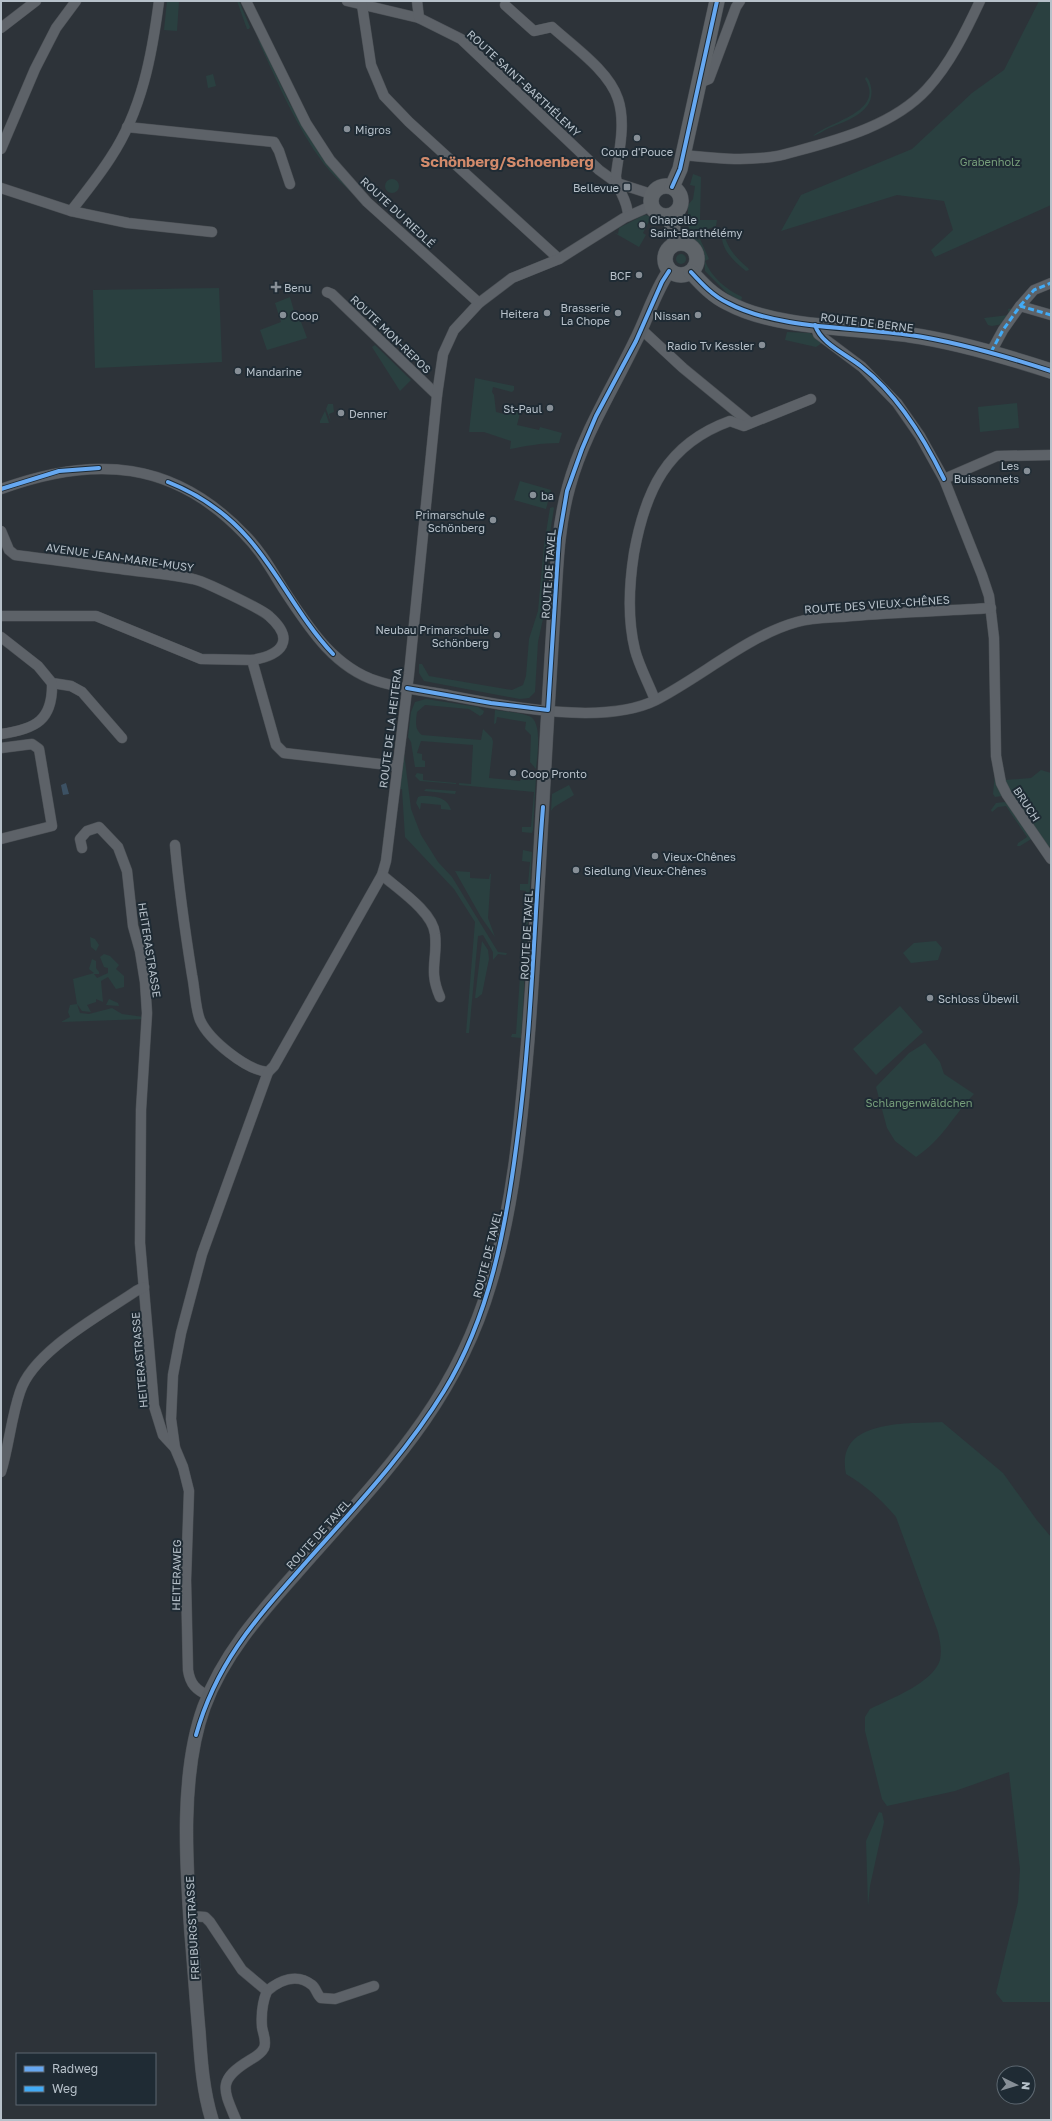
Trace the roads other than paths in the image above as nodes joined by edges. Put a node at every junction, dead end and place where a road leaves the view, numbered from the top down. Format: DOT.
graph roads {
  1 [pos="36,1"];
  2 [pos="159,1"];
  3 [pos="246,1"];
  4 [pos="347,1"];
  5 [pos="416,1"];
  6 [pos="717,1"];
  7 [pos="740,1"];
  8 [pos="980,1"];
  9 [pos="73,2"];
  10 [pos="362,4"];
  11 [pos="505,5"];
  12 [pos="419,18"];
  13 [pos="1,28"];
  14 [pos="699,83"];
  15 [pos="127,127"];
  16 [pos="1,149"];
  17 [pos="683,155"];
  18 [pos="617,183"];
  19 [pos="290,184"];
  20 [pos="672,187"];
  21 [pos="1,188"];
  22 [pos="651,200"];
  23 [pos="71,211"];
  24 [pos="628,216"];
  25 [pos="670,216"];
  26 [pos="212,232"];
  27 [pos="676,243"];
  28 [pos="559,260"];
  29 [pos="669,271"];
  30 [pos="691,272"];
  31 [pos="1051,284"];
  32 [pos="327,292"];
  33 [pos="479,303"];
  34 [pos="1020,306"];
  35 [pos="1051,315"];
  36 [pos="815,325"];
  37 [pos="642,329"];
  38 [pos="991,352"];
  39 [pos="1051,372"];
  40 [pos="437,395"];
  41 [pos="810,399"];
  42 [pos="750,423"];
  43 [pos="1051,455"];
  44 [pos="944,479"];
  45 [pos="1,489"];
  46 [pos="1,530"];
  47 [pos="991,608"];
  48 [pos="1,616"];
  49 [pos="1,637"];
  50 [pos="252,660"];
  51 [pos="52,683"];
  52 [pos="407,688"];
  53 [pos="655,700"];
  54 [pos="548,710"];
  55 [pos="1,734"];
  56 [pos="122,738"];
  57 [pos="1,748"];
  58 [pos="397,766"];
  59 [pos="1,839"];
  60 [pos="176,845"];
  61 [pos="82,848"];
  62 [pos="1051,860"];
  63 [pos="382,875"];
  64 [pos="440,997"];
  65 [pos="268,1072"];
  66 [pos="144,1287"];
  67 [pos="175,1448"];
  68 [pos="1,1472"];
  69 [pos="209,1696"];
  70 [pos="196,1735"];
  71 [pos="190,1916"];
  72 [pos="374,1986"];
  73 [pos="267,1991"];
  74 [pos="212,2120"];
  75 [pos="236,2120"];
  1 -- 13 [label="street"];
  2 -- 15 [label="street"];
  3 -- 33 [label="street, ROUTE DU RIEDLÉ"];
  4 -- 10 [label="street, ROUTE SAINT-BARTHÉLEMY"];
  5 -- 12 [label="street"];
  6 -- 14 [label="main road"];
  7 -- 14 [label="street"];
  8 -- 17 [label="street"];
  9 -- 16 [label="street"];
  10 -- 12 [label="street, ROUTE SAINT-BARTHÉLEMY"];
  10 -- 28 [label="street"];
  11 -- 18 [label="street"];
  12 -- 18 [label="street, ROUTE SAINT-BARTHÉLEMY"];
  14 -- 17 [label="main road"];
  15 -- 19 [label="street"];
  15 -- 23 [label="street"];
  17 -- 20 [label="main road"];
  18 -- 22 [label="street, ROUTE SAINT-BARTHÉLEMY"];
  18 -- 24 [label="street"];
  20 -- 22 [label="main road"];
  20 -- 25 [label="main road"];
  21 -- 23 [label="street"];
  22 -- 24 [label="street, ROUTE DE LA HEITERA"];
  22 -- 25 [label="main road"];
  23 -- 26 [label="street"];
  24 -- 28 [label="street, ROUTE DE LA HEITERA"];
  25 -- 27 [label="main road"];
  27 -- 29 [label="main road"];
  27 -- 30 [label="main road"];
  28 -- 33 [label="street, ROUTE DE LA HEITERA"];
  29 -- 30 [label="main road"];
  29 -- 37 [label="main road, ROUTE DE TAVEL"];
  30 -- 36 [label="main road, ROUTE DE BERNE"];
  31 -- 34 [label="street"];
  32 -- 40 [label="street, ROUTE MON-REPOS"];
  33 -- 40 [label="street, ROUTE DE LA HEITERA"];
  34 -- 35 [label="street"];
  34 -- 38 [label="street"];
  36 -- 38 [label="main road, ROUTE DE BERNE"];
  36 -- 44 [label="street, BRUCH"];
  37 -- 42 [label="street"];
  37 -- 54 [label="main road, ROUTE DE TAVEL"];
  38 -- 39 [label="main road, ROUTE DE BERNE"];
  40 -- 52 [label="street, ROUTE DE LA HEITERA"];
  41 -- 42 [label="street"];
  42 -- 53 [label="street"];
  43 -- 44 [label="street"];
  44 -- 47 [label="street, BRUCH"];
  45 -- 52 [label="street"];
  46 -- 50 [label="street, AVENUE JEAN-MARIE-MUSY"];
  47 -- 53 [label="street, ROUTE DES VIEUX-CHÊNES"];
  47 -- 62 [label="street, BRUCH"];
  48 -- 50 [label="street, AVENUE JEAN-MARIE-MUSY"];
  49 -- 51 [label="street"];
  50 -- 58 [label="street"];
  51 -- 55 [label="street"];
  51 -- 56 [label="street"];
  52 -- 54 [label="street"];
  52 -- 58 [label="street, ROUTE DE LA HEITERA"];
  53 -- 54 [label="street, ROUTE DES VIEUX-CHÊNES"];
  54 -- 69 [label="main road, ROUTE DE TAVEL"];
  57 -- 59 [label="street"];
  58 -- 63 [label="street, ROUTE DE LA HEITERA"];
  60 -- 65 [label="street"];
  61 -- 66 [label="street, HEITERASTRASSE"];
  63 -- 64 [label="street"];
  63 -- 65 [label="street, ROUTE DE LA HEITERA"];
  65 -- 67 [label="street"];
  66 -- 67 [label="street, HEITERASTRASSE"];
  66 -- 68 [label="street"];
  67 -- 69 [label="street, HEITERAWEG"];
  69 -- 70 [label="main road, ROUTE DE TAVEL"];
  70 -- 71 [label="main road, FREIBURGSTRASSE"];
  71 -- 73 [label="street"];
  71 -- 74 [label="main road, FREIBURGSTRASSE"];
  72 -- 73 [label="street"];
  73 -- 75 [label="street"];
}
